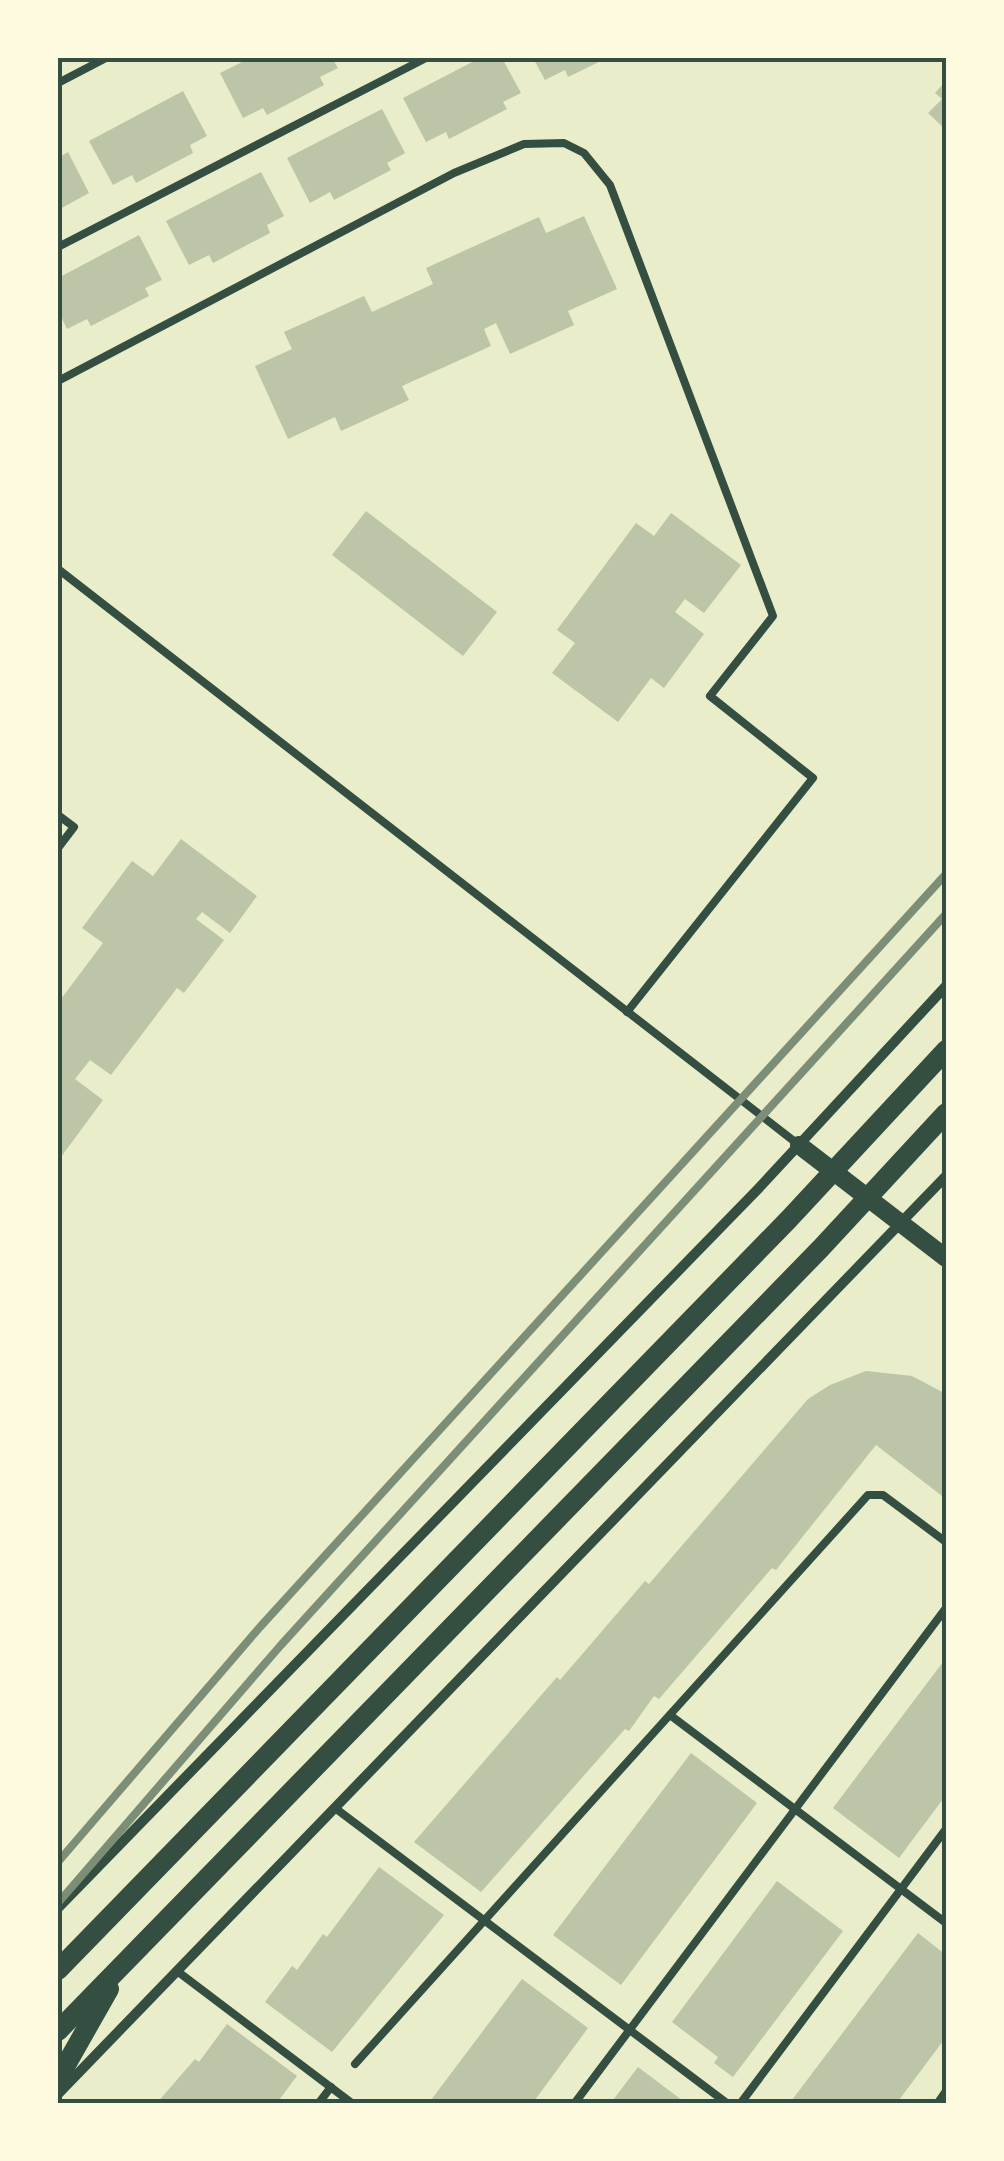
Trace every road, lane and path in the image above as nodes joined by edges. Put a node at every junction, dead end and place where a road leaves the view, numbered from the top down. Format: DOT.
graph roads {
  1 [pos="106,58"];
  2 [pos="426,58"];
  3 [pos="58,82"];
  4 [pos="58,247"];
  5 [pos="58,380"];
  6 [pos="58,569"];
  7 [pos="58,815"];
  8 [pos="58,848"];
  9 [pos="946,986"];
  10 [pos="628,1012"];
  11 [pos="946,1050"];
  12 [pos="946,1113"];
  13 [pos="799,1145"];
  14 [pos="833,1172"];
  15 [pos="946,1176"];
  16 [pos="867,1199"];
  17 [pos="902,1225"];
  18 [pos="946,1258"];
  19 [pos="946,1542"];
  20 [pos="946,1608"];
  21 [pos="670,1716"];
  22 [pos="336,1808"];
  23 [pos="794,1809"];
  24 [pos="946,1829"];
  25 [pos="901,1889"];
  26 [pos="58,1908"];
  27 [pos="484,1920"];
  28 [pos="946,1923"];
  29 [pos="124,1963"];
  30 [pos="58,1970"];
  31 [pos="177,1971"];
  32 [pos="630,2029"];
  33 [pos="58,2032"];
  34 [pos="355,2064"];
  35 [pos="58,2078"];
  36 [pos="331,2087"];
  37 [pos="946,2091"];
  38 [pos="58,2094"];
  39 [pos="318,2104"];
  40 [pos="353,2104"];
  41 [pos="574,2104"];
  42 [pos="728,2104"];
  43 [pos="740,2104"];
  44 [pos="937,2104"];
  1 -- 3 [label="lane"];
  2 -- 4 [label="lane"];
  5 -- 10 [label="lane"];
  6 -- 10 [label="lane"];
  7 -- 8 [label="lane"];
  9 -- 13 [label="street"];
  10 -- 13 [label="lane"];
  11 -- 14 [label="main road"];
  12 -- 16 [label="main road"];
  13 -- 14 [label="street"];
  13 -- 26 [label="street"];
  14 -- 16 [label="street"];
  14 -- 30 [label="main road"];
  15 -- 17 [label="street"];
  16 -- 17 [label="street"];
  16 -- 29 [label="main road"];
  17 -- 18 [label="street"];
  17 -- 22 [label="street"];
  19 -- 21 [label="lane"];
  20 -- 23 [label="lane"];
  21 -- 23 [label="lane"];
  21 -- 27 [label="lane"];
  22 -- 27 [label="lane"];
  22 -- 31 [label="street"];
  23 -- 25 [label="lane"];
  23 -- 32 [label="lane"];
  24 -- 25 [label="lane"];
  25 -- 28 [label="lane"];
  25 -- 43 [label="lane"];
  27 -- 32 [label="lane"];
  27 -- 34 [label="lane"];
  29 -- 33 [label="main road"];
  29 -- 35 [label="main road"];
  31 -- 36 [label="lane"];
  31 -- 38 [label="street"];
  32 -- 41 [label="lane"];
  32 -- 42 [label="lane"];
  36 -- 39 [label="lane"];
  36 -- 40 [label="lane"];
  37 -- 44 [label="lane"];
}
